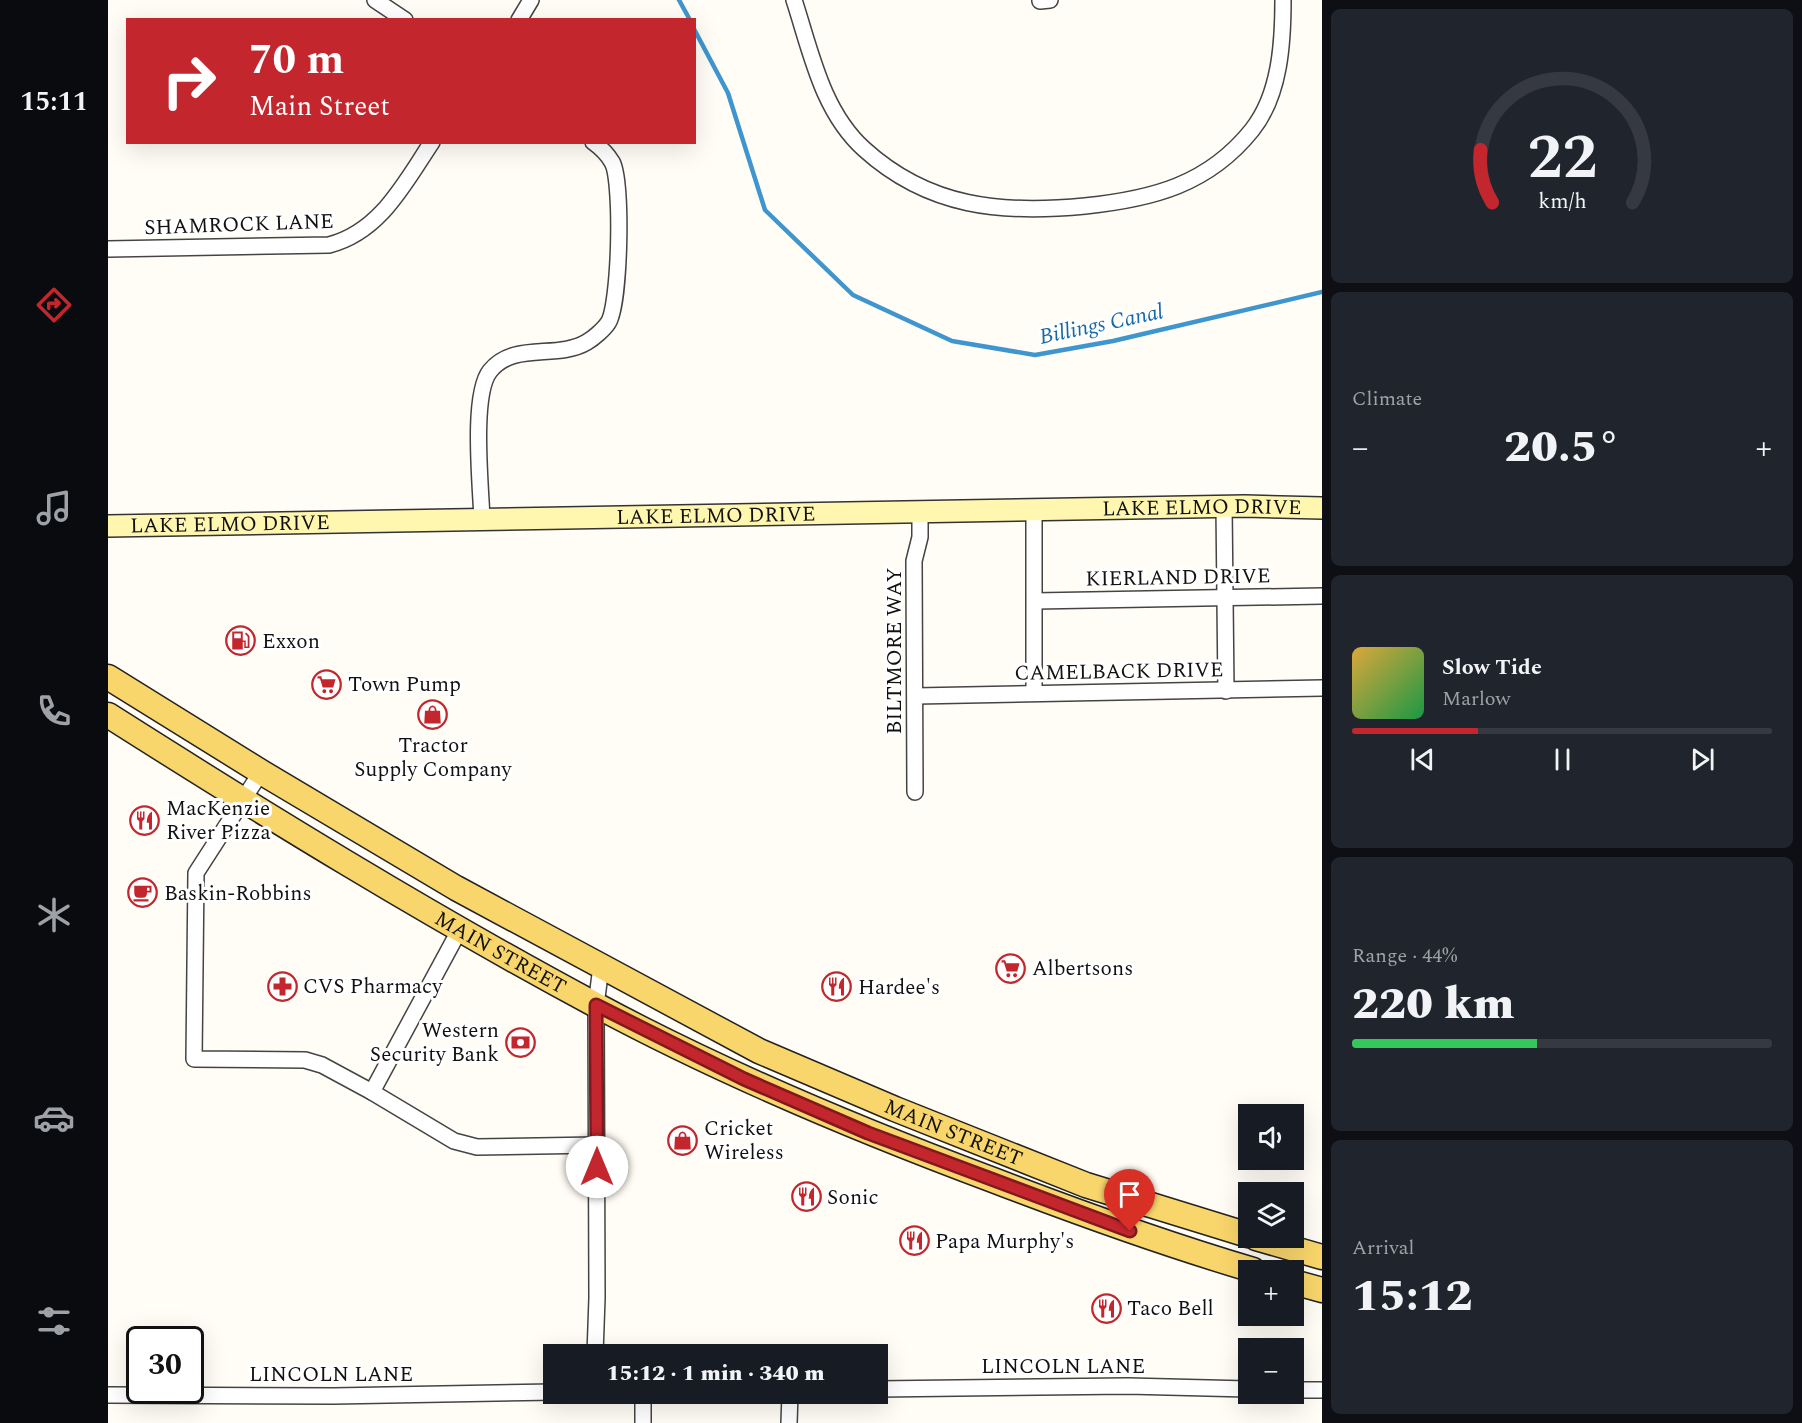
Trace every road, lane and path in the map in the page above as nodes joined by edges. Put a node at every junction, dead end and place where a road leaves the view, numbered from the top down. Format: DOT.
graph roads {
  1 [pos="375,0"];
  2 [pos="531,0"];
  3 [pos="794,0"];
  4 [pos="1050,0"];
  5 [pos="1283,0"];
  6 [pos="1040,1"];
  7 [pos="402,18"];
  8 [pos="520,18"];
  9 [pos="431,144"];
  10 [pos="595,144"];
  11 [pos="108,249"];
  12 [pos="1224,506"];
  13 [pos="1322,508"];
  14 [pos="1034,510"];
  15 [pos="920,512"];
  16 [pos="482,520"];
  17 [pos="108,526"];
  18 [pos="1322,596"];
  19 [pos="1225,597"];
  20 [pos="1035,601"];
  21 [pos="108,677"];
  22 [pos="1322,688"];
  23 [pos="1226,691"];
  24 [pos="1034,693"];
  25 [pos="916,696"];
  26 [pos="108,716"];
  27 [pos="261,772"];
  28 [pos="915,792"];
  29 [pos="242,799"];
  30 [pos="460,929"];
  31 [pos="601,967"];
  32 [pos="596,1005"];
  33 [pos="372,1092"];
  34 [pos="597,1145"];
  35 [pos="1238,1232"];
  36 [pos="1291,1248"];
  37 [pos="1322,1257"];
  38 [pos="1238,1266"];
  39 [pos="1304,1285"];
  40 [pos="1322,1290"];
  41 [pos="595,1344"];
  42 [pos="888,1389"];
  43 [pos="1238,1389"];
  44 [pos="1304,1390"];
  45 [pos="1322,1390"];
  46 [pos="543,1392"];
  47 [pos="108,1395"];
  48 [pos="643,1404"];
  49 [pos="790,1404"];
  50 [pos="643,1423"];
  51 [pos="789,1423"];
  1 -- 7 [label="street"];
  2 -- 8 [label="street"];
  3 -- 5 [label="street"];
  4 -- 6 [label="street"];
  9 -- 11 [label="street, SHAMROCK LANE"];
  10 -- 16 [label="street"];
  12 -- 13 [label="main road, LAKE ELMO DRIVE"];
  12 -- 14 [label="main road, LAKE ELMO DRIVE"];
  12 -- 19 [label="street"];
  14 -- 15 [label="main road, LAKE ELMO DRIVE"];
  14 -- 20 [label="street"];
  15 -- 16 [label="main road, LAKE ELMO DRIVE"];
  15 -- 25 [label="street, BILTMORE WAY"];
  16 -- 17 [label="main road, LAKE ELMO DRIVE"];
  18 -- 19 [label="street, KIERLAND DRIVE"];
  19 -- 20 [label="street, KIERLAND DRIVE"];
  19 -- 23 [label="street"];
  20 -- 24 [label="street"];
  21 -- 27 [label="main road, MAIN STREET"];
  22 -- 23 [label="street, CAMELBACK DRIVE"];
  23 -- 24 [label="street, CAMELBACK DRIVE"];
  24 -- 25 [label="street, CAMELBACK DRIVE"];
  25 -- 28 [label="street, BILTMORE WAY"];
  26 -- 29 [label="main road, MAIN STREET"];
  27 -- 29 [label="street"];
  27 -- 31 [label="main road, MAIN STREET"];
  29 -- 30 [label="main road, MAIN STREET"];
  29 -- 33 [label="street"];
  30 -- 32 [label="main road, MAIN STREET"];
  30 -- 33 [label="street"];
  31 -- 32 [label="street"];
  31 -- 35 [label="main road, MAIN STREET"];
  32 -- 34 [label="street"];
  32 -- 38 [label="main road, MAIN STREET"];
  33 -- 34 [label="street"];
  34 -- 41 [label="street"];
  36 -- 37 [label="main road"];
  39 -- 40 [label="main road"];
  42 -- 43 [label="street, LINCOLN LANE"];
  44 -- 45 [label="street"];
  46 -- 47 [label="street, LINCOLN LANE"];
  48 -- 50 [label="street"];
  49 -- 51 [label="street"];
}
